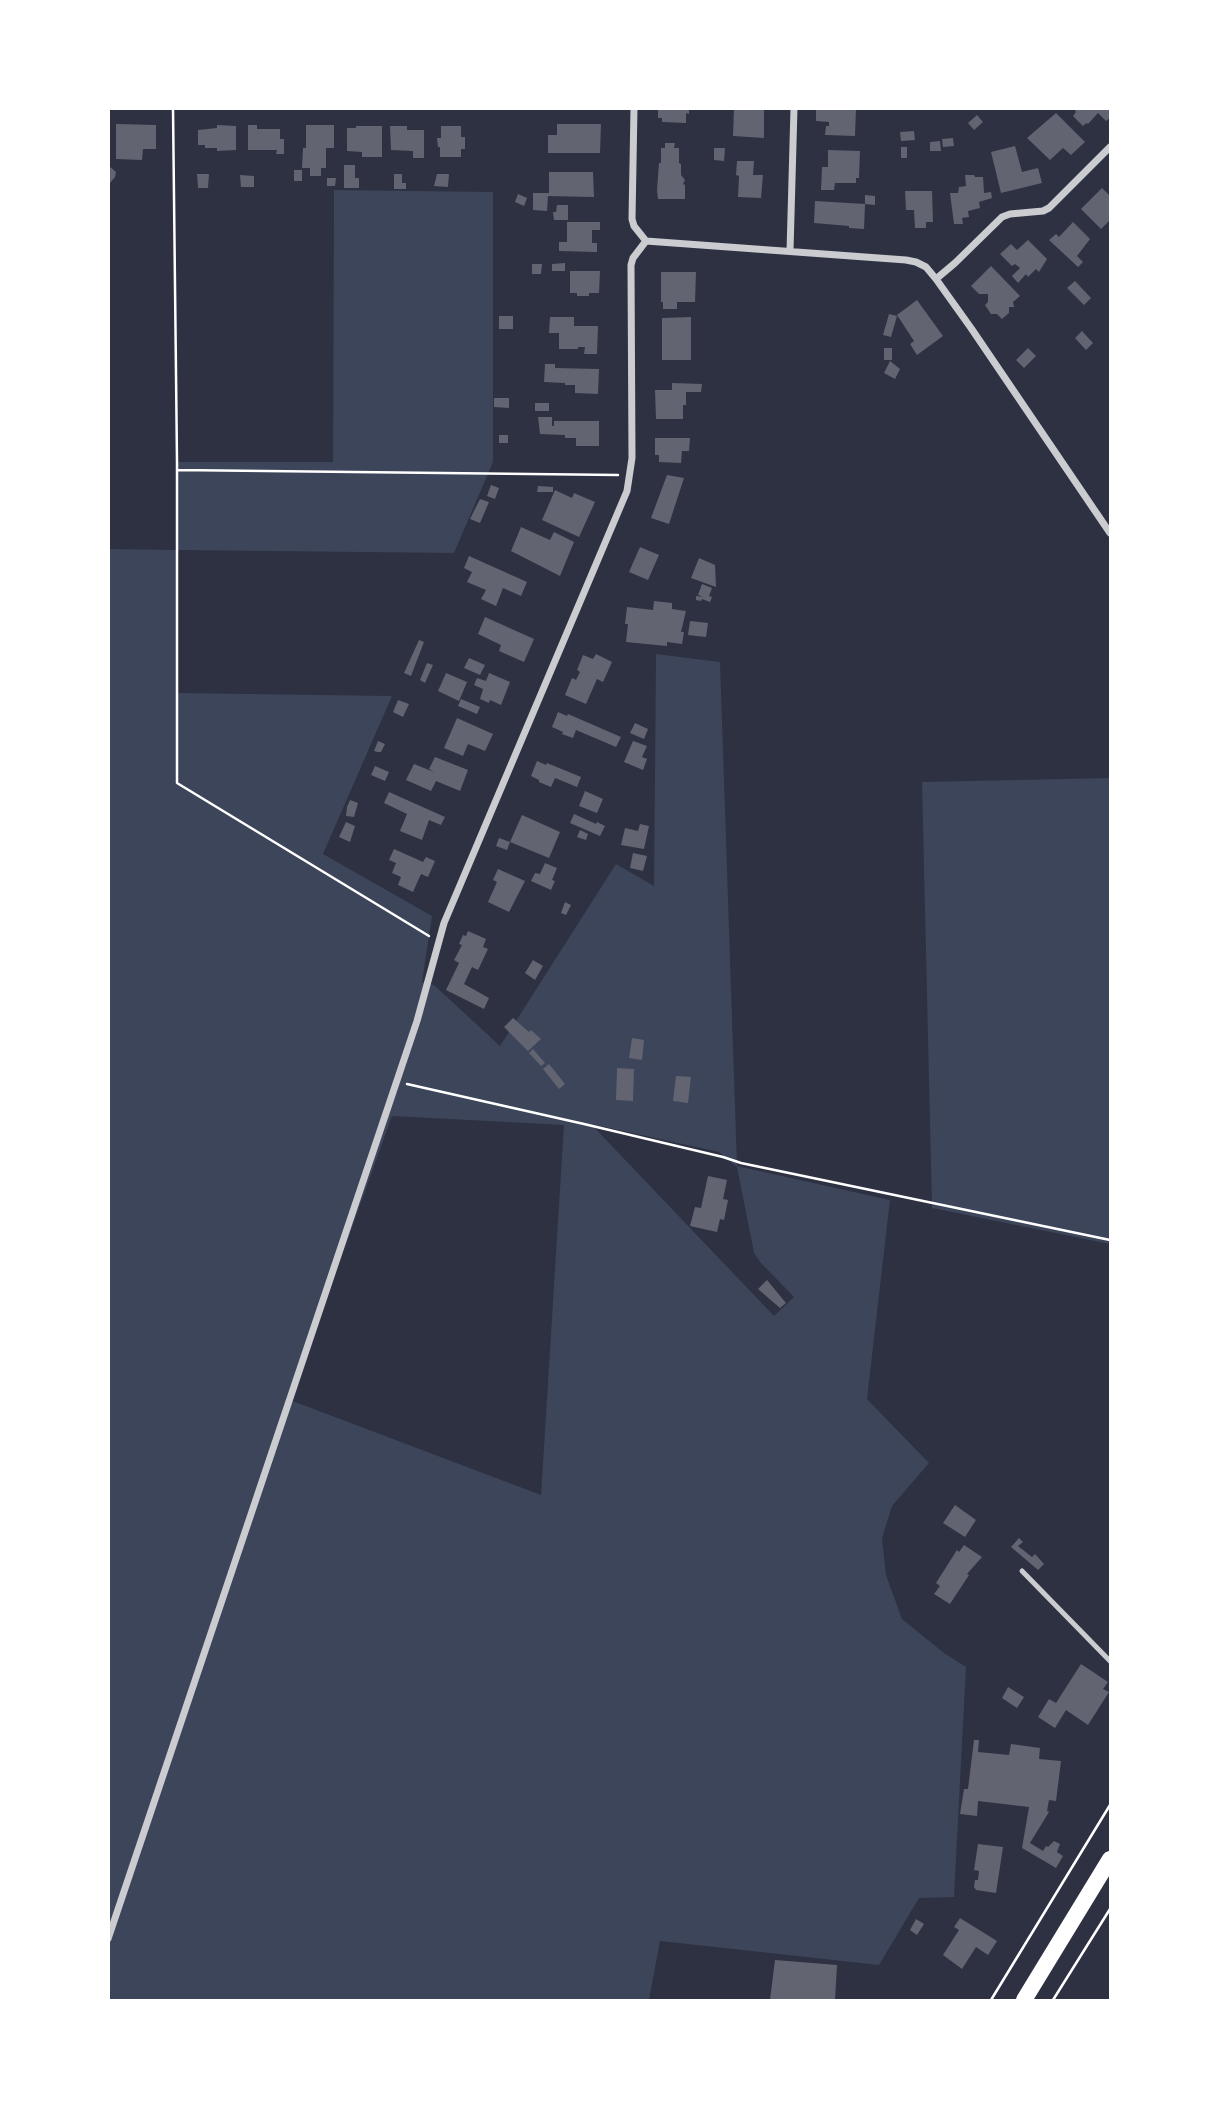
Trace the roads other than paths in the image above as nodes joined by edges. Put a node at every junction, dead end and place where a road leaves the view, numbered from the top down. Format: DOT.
graph roads {
  1 [pos="634,108"];
  2 [pos="794,108"];
  3 [pos="1111,147"];
  4 [pos="646,241"];
  5 [pos="790,251"];
  6 [pos="936,279"];
  7 [pos="1111,533"];
  8 [pos="1023,1571"];
  9 [pos="1111,1661"];
  10 [pos="1111,1858"];
  11 [pos="108,1939"];
  12 [pos="1024,2000"];
  1 -- 4 [label="street"];
  2 -- 5 [label="street"];
  3 -- 6 [label="street"];
  4 -- 5 [label="street"];
  4 -- 11 [label="street"];
  5 -- 6 [label="street"];
  6 -- 7 [label="street"];
  8 -- 9 [label="lane"];
  10 -- 12 [label="main road"];
}
